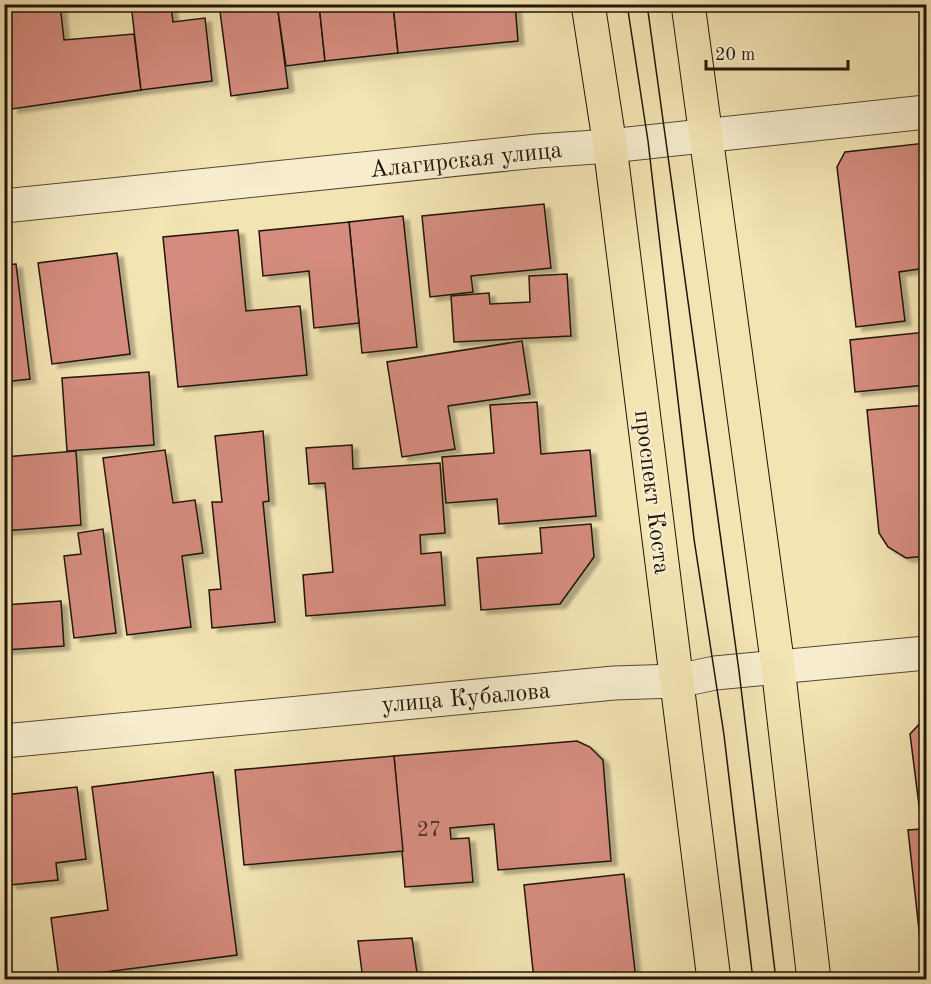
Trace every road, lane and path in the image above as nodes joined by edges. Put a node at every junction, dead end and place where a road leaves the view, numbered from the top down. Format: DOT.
graph roads {
  1 [pos="588,4"];
  2 [pos="688,4"];
  3 [pos="927,112"];
  4 [pos="706,135"];
  5 [pos="610,146"];
  6 [pos="4,206"];
  7 [pos="927,653"];
  8 [pos="778,667"];
  9 [pos="677,681"];
  10 [pos="4,741"];
  11 [pos="714,980"];
  12 [pos="814,980"];
  1 -- 5 [label="main road, проспект Коста"];
  2 -- 4 [label="main road"];
  3 -- 4 [label="street, Алагирская улица"];
  4 -- 5 [label="street, Алагирская улица"];
  4 -- 8 [label="main road"];
  5 -- 6 [label="street, Алагирская улица"];
  5 -- 9 [label="main road, проспект Коста"];
  7 -- 8 [label="street, улица Кубалова"];
  8 -- 9 [label="street, улица Кубалова"];
  8 -- 12 [label="main road"];
  9 -- 10 [label="street, улица Кубалова"];
  9 -- 11 [label="main road, проспект Коста"];
}
